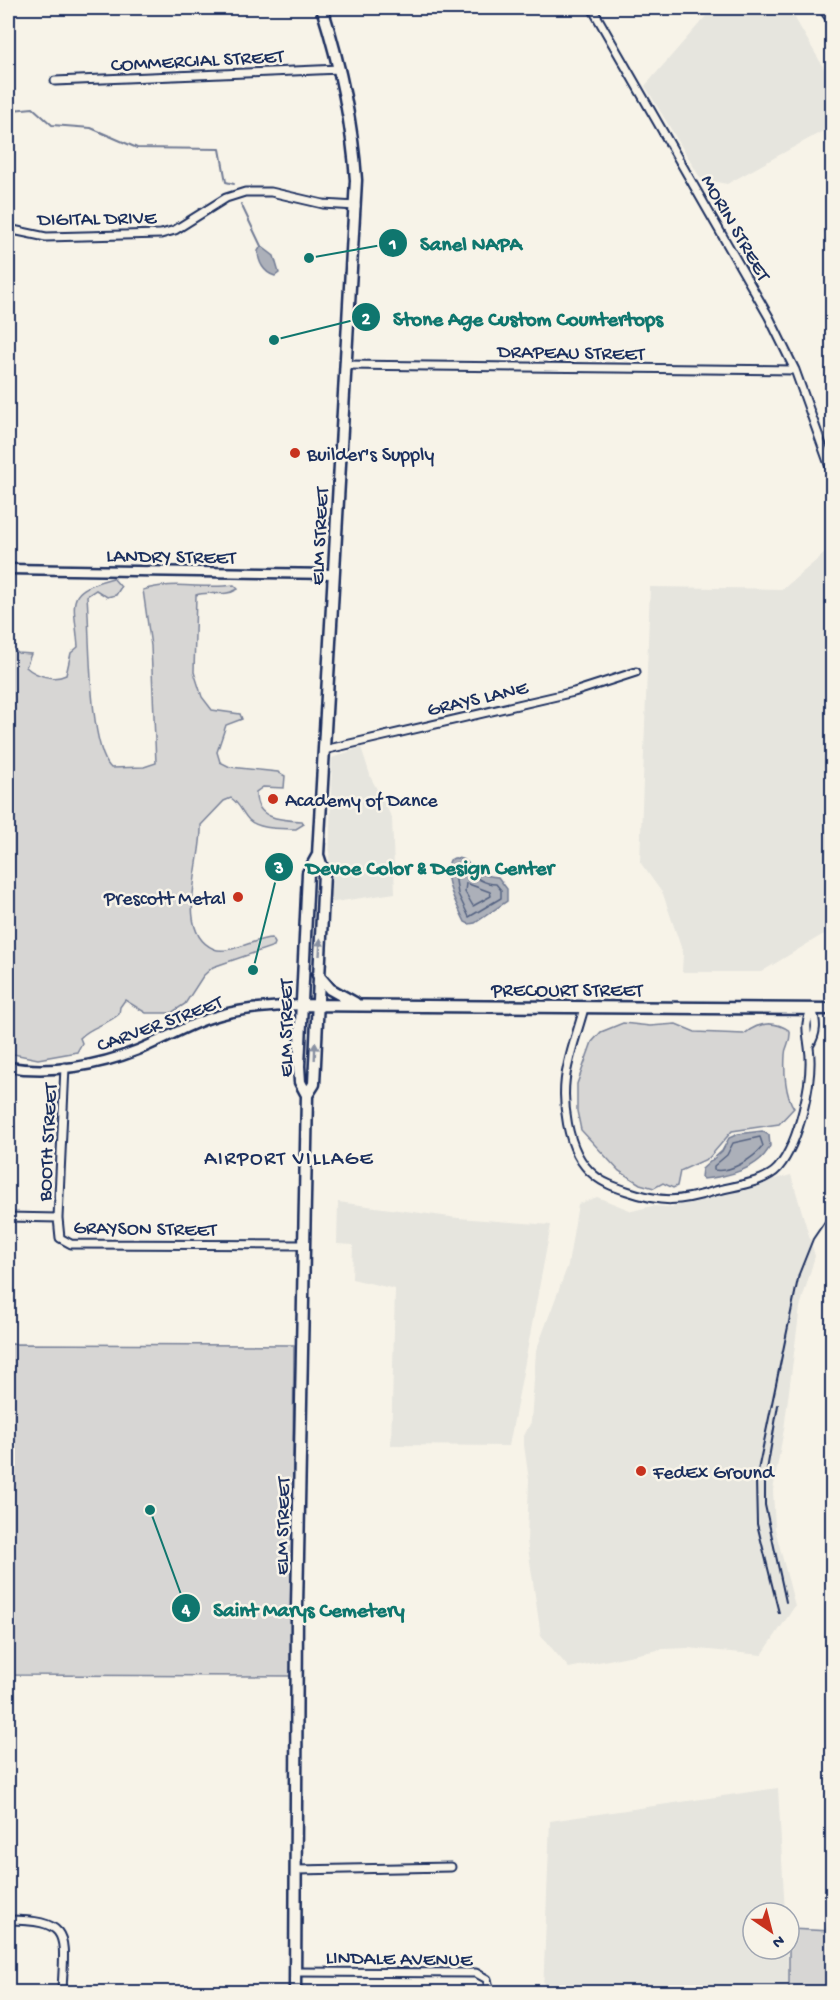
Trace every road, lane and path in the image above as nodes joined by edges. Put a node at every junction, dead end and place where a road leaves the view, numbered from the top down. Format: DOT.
graph roads {
  1 [pos="322,8"];
  2 [pos="592,8"];
  3 [pos="340,69"];
  4 [pos="55,81"];
  5 [pos="356,206"];
  6 [pos="8,229"];
  7 [pos="346,365"];
  8 [pos="795,370"];
  9 [pos="832,473"];
  10 [pos="8,569"];
  11 [pos="334,574"];
  12 [pos="636,672"];
  13 [pos="324,750"];
  14 [pos="318,855"];
  15 [pos="318,975"];
  16 [pos="301,1005"];
  17 [pos="316,1005"];
  18 [pos="361,1005"];
  19 [pos="584,1008"];
  20 [pos="812,1008"];
  21 [pos="832,1009"];
  22 [pos="8,1067"];
  23 [pos="65,1067"];
  24 [pos="308,1095"];
  25 [pos="8,1217"];
  26 [pos="58,1218"];
  27 [pos="304,1245"];
  28 [pos="450,1867"];
  29 [pos="296,1870"];
  30 [pos="8,1920"];
  31 [pos="295,1972"];
  32 [pos="62,1992"];
  33 [pos="295,1992"];
  34 [pos="490,1992"];
  1 -- 3 [label="main road, ELM STREET"];
  2 -- 8 [label="street, MORIN STREET"];
  3 -- 4 [label="street, COMMERCIAL STREET"];
  3 -- 5 [label="main road, ELM STREET"];
  5 -- 6 [label="street, DIGITAL DRIVE"];
  5 -- 7 [label="main road, ELM STREET"];
  7 -- 8 [label="street, DRAPEAU STREET"];
  7 -- 11 [label="main road, ELM STREET"];
  8 -- 9 [label="street, MORIN STREET"];
  10 -- 11 [label="street, LANDRY STREET"];
  11 -- 13 [label="main road, ELM STREET"];
  12 -- 13 [label="street, GRAYS LANE"];
  13 -- 14 [label="main road, ELM STREET"];
  15 -- 14 [label="main road, ELM STREET, one-way"];
  14 -- 16 [label="main road, ELM STREET"];
  15 -- 17 [label="main road, ELM STREET"];
  15 -- 18 [label="main road"];
  16 -- 17 [label="main road, PRECOURT STREET"];
  16 -- 23 [label="street, CARVER STREET"];
  16 -- 24 [label="main road, ELM STREET"];
  17 -- 18 [label="main road, PRECOURT STREET"];
  24 -- 17 [label="main road, ELM STREET, one-way"];
  18 -- 19 [label="main road, PRECOURT STREET"];
  19 -- 20 [label="main road, PRECOURT STREET"];
  19 -- 20 [label="street"];
  20 -- 21 [label="main road, PRECOURT STREET"];
  22 -- 23 [label="street"];
  23 -- 26 [label="street, BOOTH STREET"];
  24 -- 27 [label="main road, ELM STREET"];
  25 -- 26 [label="street, GRAYSON STREET"];
  26 -- 27 [label="street, GRAYSON STREET"];
  27 -- 29 [label="main road, ELM STREET"];
  28 -- 29 [label="street"];
  29 -- 31 [label="main road, ELM STREET"];
  30 -- 32 [label="street"];
  31 -- 33 [label="main road, ELM STREET"];
  31 -- 34 [label="street, LINDALE AVENUE"];
}
